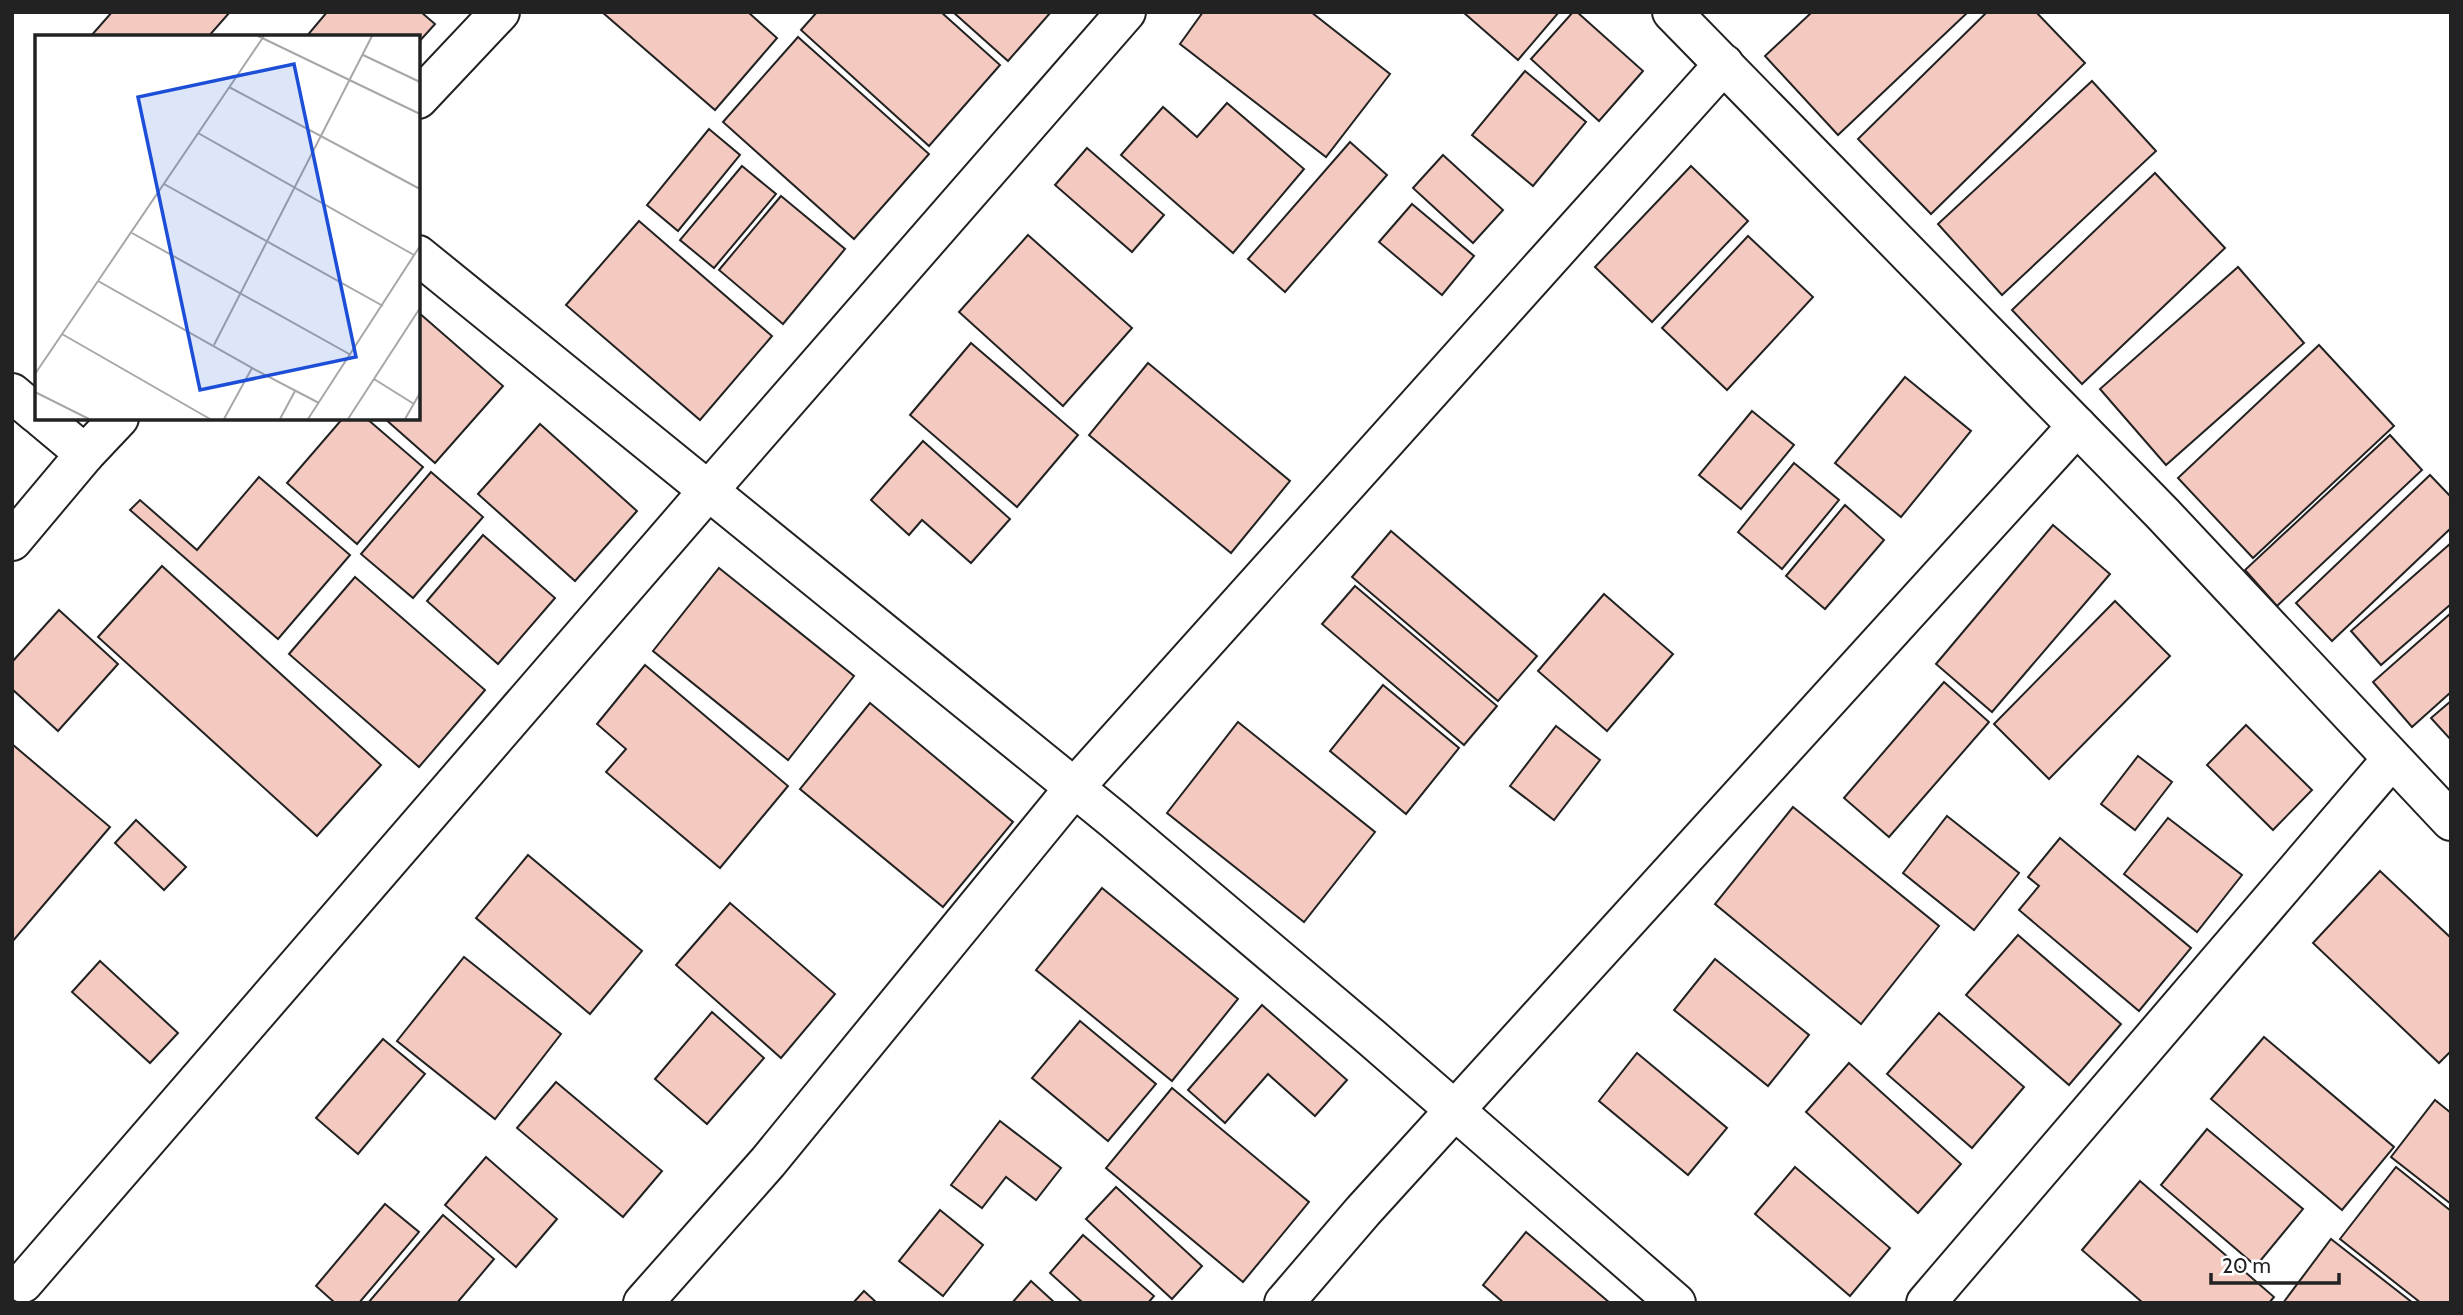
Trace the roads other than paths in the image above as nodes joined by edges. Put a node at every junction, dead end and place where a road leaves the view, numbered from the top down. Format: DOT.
graph roads {
  1 [pos="500,12"];
  2 [pos="1126,12"];
  3 [pos="1672,12"];
  4 [pos="1724,64"];
  5 [pos="420,97"];
  6 [pos="420,258"];
  7 [pos="12,393"];
  8 [pos="35,412"];
  9 [pos="44,420"];
  10 [pos="117,420"];
  11 [pos="2077,426"];
  12 [pos="85,454"];
  13 [pos="708,491"];
  14 [pos="12,541"];
  15 [pos="2392,759"];
  16 [pos="1074,788"];
  17 [pos="2451,821"];
  18 [pos="1455,1110"];
  19 [pos="26,1286"];
  20 [pos="643,1303"];
  21 [pos="1283,1303"];
  22 [pos="1676,1303"];
  23 [pos="1926,1303"];
  1 -- 5 [label="lane"];
  2 -- 13 [label="lane"];
  3 -- 4 [label="lane"];
  4 -- 11 [label="lane"];
  4 -- 16 [label="lane"];
  6 -- 13 [label="lane"];
  7 -- 8 [label="lane"];
  9 -- 12 [label="lane"];
  10 -- 12 [label="lane"];
  11 -- 15 [label="lane"];
  11 -- 18 [label="lane"];
  12 -- 14 [label="lane"];
  13 -- 16 [label="lane"];
  13 -- 19 [label="lane"];
  15 -- 17 [label="lane"];
  15 -- 23 [label="lane"];
  16 -- 18 [label="lane"];
  16 -- 20 [label="lane"];
  18 -- 21 [label="lane"];
  18 -- 22 [label="lane"];
}
